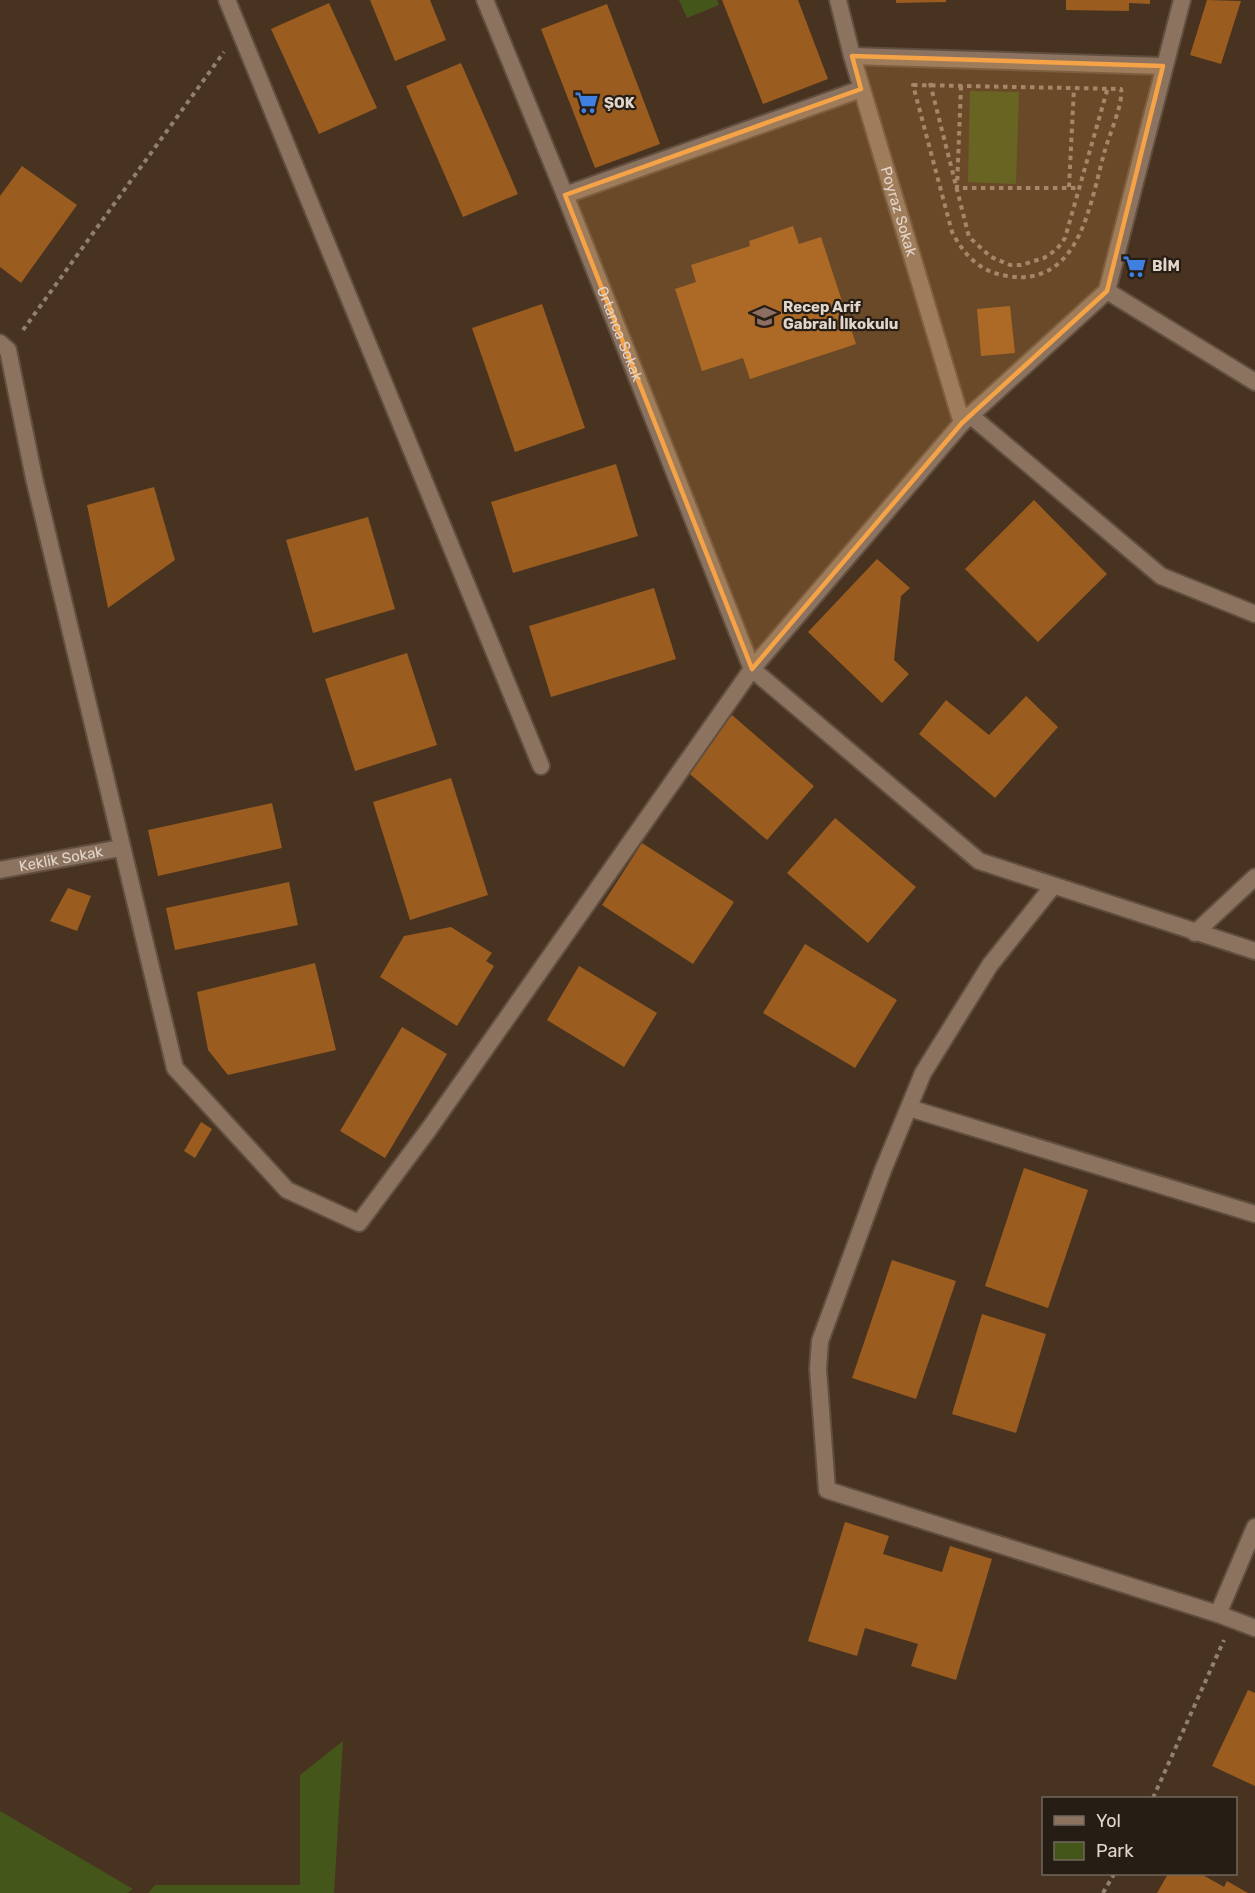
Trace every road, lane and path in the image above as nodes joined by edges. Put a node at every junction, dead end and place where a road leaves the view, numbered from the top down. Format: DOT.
graph roads {
  1 [pos="227,0"];
  2 [pos="485,0"];
  3 [pos="838,0"];
  4 [pos="1182,0"];
  5 [pos="240,30"];
  6 [pos="852,56"];
  7 [pos="925,59"];
  8 [pos="1113,65"];
  9 [pos="1163,66"];
  10 [pos="931,85"];
  11 [pos="962,86"];
  12 [pos="861,88"];
  13 [pos="1074,88"];
  14 [pos="1108,88"];
  15 [pos="957,188"];
  16 [pos="1069,188"];
  17 [pos="1080,188"];
  18 [pos="565,195"];
  19 [pos="1107,291"];
  20 [pos="4,347"];
  21 [pos="1255,382"];
  22 [pos="966,419"];
  23 [pos="1255,614"];
  24 [pos="752,669"];
  25 [pos="541,766"];
  26 [pos="121,848"];
  27 [pos="0,870"];
  28 [pos="1255,877"];
  29 [pos="1053,886"];
  30 [pos="1195,933"];
  31 [pos="1255,951"];
  32 [pos="909,1108"];
  33 [pos="1255,1214"];
  34 [pos="1255,1527"];
  35 [pos="1226,1617"];
  36 [pos="1255,1628"];
  37 [pos="1153,1797"];
  38 [pos="1113,1875"];
  39 [pos="1103,1893"];
  1 -- 5 [label="street"];
  2 -- 18 [label="street, Ortanca Sokak"];
  3 -- 6 [label="street, Poyraz Sokak"];
  4 -- 9 [label="street"];
  5 -- 20 [label="path"];
  5 -- 25 [label="street"];
  6 -- 7 [label="street"];
  6 -- 12 [label="street, Poyraz Sokak"];
  7 -- 8 [label="street"];
  7 -- 10 [label="path"];
  8 -- 9 [label="street"];
  8 -- 14 [label="path"];
  9 -- 19 [label="street"];
  10 -- 11 [label="path"];
  10 -- 14 [label="path"];
  10 -- 15 [label="path"];
  11 -- 13 [label="path"];
  11 -- 15 [label="path"];
  12 -- 18 [label="street"];
  12 -- 22 [label="street, Poyraz Sokak"];
  13 -- 14 [label="path"];
  13 -- 16 [label="path"];
  14 -- 17 [label="path"];
  15 -- 16 [label="path"];
  15 -- 17 [label="path"];
  16 -- 17 [label="path"];
  18 -- 24 [label="street, Ortanca Sokak"];
  19 -- 21 [label="street"];
  19 -- 22 [label="street"];
  20 -- 26 [label="street"];
  22 -- 23 [label="street"];
  22 -- 24 [label="street"];
  24 -- 26 [label="street"];
  24 -- 29 [label="street"];
  26 -- 27 [label="street, Keklik Sokak"];
  28 -- 30 [label="street"];
  29 -- 30 [label="street"];
  29 -- 32 [label="street"];
  30 -- 31 [label="street"];
  32 -- 33 [label="street"];
  32 -- 35 [label="street"];
  34 -- 35 [label="street"];
  35 -- 36 [label="street"];
  35 -- 37 [label="path"];
  38 -- 39 [label="path"];
}
